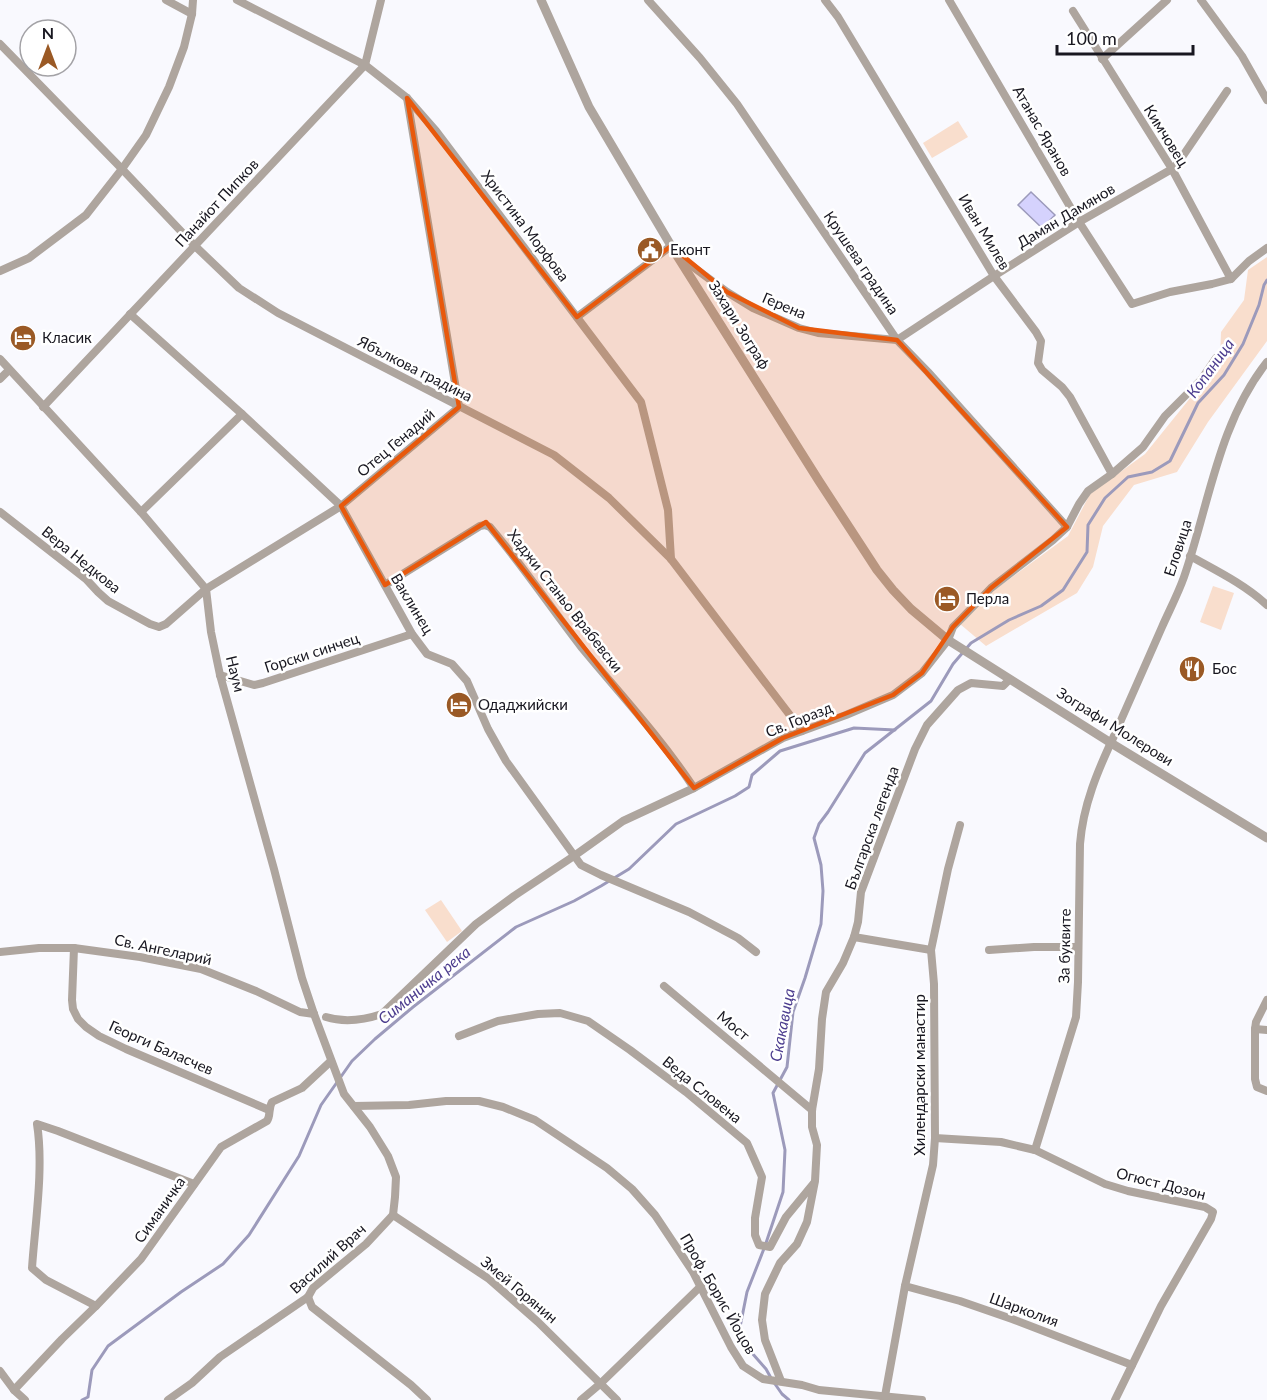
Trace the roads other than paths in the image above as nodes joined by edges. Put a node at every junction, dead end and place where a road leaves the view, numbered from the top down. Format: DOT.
graph roads {
  1 [pos="166,0"];
  2 [pos="193,0"];
  3 [pos="237,0"];
  4 [pos="381,0"];
  5 [pos="541,0"];
  6 [pos="648,0"];
  7 [pos="825,0"];
  8 [pos="949,0"];
  9 [pos="1167,0"];
  10 [pos="1201,0"];
  11 [pos="1072,11"];
  12 [pos="192,14"];
  13 [pos="0,45"];
  14 [pos="1102,59"];
  15 [pos="365,65"];
  16 [pos="1227,92"];
  17 [pos="407,98"];
  18 [pos="1267,100"];
  19 [pos="122,169"];
  20 [pos="1172,169"];
  21 [pos="1079,222"];
  22 [pos="195,246"];
  23 [pos="1267,248"];
  24 [pos="674,250"];
  25 [pos="0,271"];
  26 [pos="994,276"];
  27 [pos="1232,279"];
  28 [pos="130,314"];
  29 [pos="577,317"];
  30 [pos="897,340"];
  31 [pos="1216,358"];
  32 [pos="0,359"];
  33 [pos="1267,362"];
  34 [pos="9,370"];
  35 [pos="0,379"];
  36 [pos="43,407"];
  37 [pos="459,407"];
  38 [pos="242,414"];
  39 [pos="1113,474"];
  40 [pos="341,506"];
  41 [pos="0,512"];
  42 [pos="141,512"];
  43 [pos="1067,528"];
  44 [pos="1190,556"];
  45 [pos="671,560"];
  46 [pos="385,585"];
  47 [pos="206,589"];
  48 [pos="1267,605"];
  49 [pos="412,634"];
  50 [pos="952,643"];
  51 [pos="220,675"];
  52 [pos="1009,680"];
  53 [pos="802,731"];
  54 [pos="1111,742"];
  55 [pos="694,788"];
  56 [pos="960,825"];
  57 [pos="1267,838"];
  58 [pos="574,856"];
  59 [pos="854,938"];
  60 [pos="1078,947"];
  61 [pos="74,948"];
  62 [pos="931,950"];
  63 [pos="989,950"];
  64 [pos="0,951"];
  65 [pos="756,952"];
  66 [pos="664,986"];
  67 [pos="1267,1000"];
  68 [pos="314,1014"];
  69 [pos="326,1017"];
  70 [pos="1255,1029"];
  71 [pos="1267,1030"];
  72 [pos="459,1036"];
  73 [pos="331,1061"];
  74 [pos="1267,1091"];
  75 [pos="354,1106"];
  76 [pos="269,1110"];
  77 [pos="812,1110"];
  78 [pos="935,1138"];
  79 [pos="1035,1150"];
  80 [pos="815,1181"];
  81 [pos="194,1184"];
  82 [pos="393,1215"];
  83 [pos="701,1286"];
  84 [pos="905,1286"];
  85 [pos="308,1297"];
  86 [pos="96,1306"];
  87 [pos="1132,1365"];
  88 [pos="0,1371"];
  89 [pos="781,1381"];
  90 [pos="600,1384"];
  91 [pos="14,1390"];
  92 [pos="819,1390"];
  93 [pos="885,1396"];
  94 [pos="25,1400"];
  95 [pos="168,1400"];
  96 [pos="427,1400"];
  97 [pos="581,1400"];
  98 [pos="616,1400"];
  99 [pos="819,1400"];
  100 [pos="922,1400"];
  101 [pos="1115,1400"];
  1 -- 12 [label="street"];
  2 -- 12 [label="street"];
  3 -- 15 [label="street, Христина Морфова"];
  4 -- 15 [label="street, Панайот Пипков"];
  5 -- 24 [label="street, Захари Зограф"];
  6 -- 30 [label="street, Крушева градина"];
  7 -- 26 [label="street, Иван Милев"];
  8 -- 21 [label="street, Атанас Яранов"];
  9 -- 14 [label="street"];
  10 -- 18 [label="street"];
  11 -- 14 [label="street, Кимчовец"];
  12 -- 19 [label="street"];
  13 -- 19 [label="street, Ябълкова градина"];
  14 -- 20 [label="street, Кимчовец"];
  15 -- 17 [label="street, Христина Морфова"];
  15 -- 22 [label="street, Панайот Пипков"];
  16 -- 20 [label="street, Дамян Дамянов"];
  17 -- 29 [label="street, Христина Морфова"];
  17 -- 37 [label="street"];
  19 -- 22 [label="street, Ябълкова градина"];
  19 -- 25 [label="street"];
  20 -- 21 [label="street, Дамян Дамянов"];
  20 -- 27 [label="street, Кимчовец"];
  21 -- 26 [label="street, Дамян Дамянов"];
  21 -- 27 [label="street, Атанас Яранов"];
  22 -- 28 [label="street, Панайот Пипков"];
  22 -- 37 [label="street, Ябълкова градина"];
  23 -- 27 [label="street"];
  24 -- 29 [label="street"];
  24 -- 30 [label="street, Герена"];
  24 -- 50 [label="street, Захари Зограф"];
  26 -- 30 [label="street, Дамян Дамянов"];
  26 -- 39 [label="street, Иван Милев"];
  28 -- 36 [label="street, Панайот Пипков"];
  28 -- 38 [label="street, Ваклинец"];
  29 -- 45 [label="street, Христина Морфова"];
  30 -- 43 [label="street, Крушева градина"];
  31 -- 39 [label="street, Св. Горазд"];
  32 -- 34 [label="street"];
  33 -- 44 [label="street, Еловица"];
  34 -- 35 [label="street"];
  34 -- 36 [label="street"];
  36 -- 42 [label="street"];
  37 -- 40 [label="street, Отец Генадий"];
  37 -- 45 [label="street, Ябълкова градина"];
  38 -- 40 [label="street, Ваклинец"];
  38 -- 42 [label="street"];
  39 -- 43 [label="street, Св. Горазд"];
  40 -- 46 [label="street, Ваклинец"];
  40 -- 47 [label="street, Отец Генадий"];
  41 -- 47 [label="street, Вера Недкова"];
  42 -- 47 [label="street"];
  43 -- 50 [label="street, Св. Горазд"];
  44 -- 48 [label="street"];
  44 -- 54 [label="street, Еловица"];
  45 -- 53 [label="street, Ябълкова градина"];
  46 -- 49 [label="street, Ваклинец"];
  46 -- 55 [label="street, Хаджи Станьо Врабевски"];
  47 -- 51 [label="street, Наум"];
  49 -- 51 [label="street, Горски синчец"];
  49 -- 58 [label="street, Ваклинец"];
  50 -- 52 [label="street, Зографи Молерови"];
  50 -- 53 [label="street, Св. Горазд"];
  51 -- 68 [label="street, Наум"];
  52 -- 54 [label="street, Зографи Молерови"];
  52 -- 59 [label="street, Българска легенда"];
  53 -- 55 [label="street, Св. Горазд"];
  54 -- 57 [label="street, Зографи Молерови"];
  54 -- 60 [label="street, За буквите"];
  55 -- 58 [label="street, Св. Горазд"];
  56 -- 62 [label="street, Хилендарски манастир"];
  58 -- 65 [label="street, Ваклинец"];
  58 -- 69 [label="street, Св. Горазд"];
  59 -- 62 [label="street"];
  59 -- 77 [label="street, Българска легенда"];
  60 -- 63 [label="street"];
  60 -- 79 [label="street, За буквите"];
  61 -- 64 [label="street, Св. Ангеларий"];
  61 -- 68 [label="street, Св. Ангеларий"];
  61 -- 76 [label="street, Георги Баласчев"];
  62 -- 78 [label="street, Хилендарски манастир"];
  66 -- 77 [label="street, Мост"];
  67 -- 70 [label="street"];
  68 -- 73 [label="street, Наум"];
  70 -- 71 [label="street"];
  70 -- 74 [label="street"];
  72 -- 80 [label="street, Веда Словена"];
  73 -- 75 [label="street, Наум"];
  73 -- 76 [label="street, Симаничка"];
  75 -- 82 [label="street"];
  75 -- 83 [label="street, Проф. Борис Йоцов"];
  76 -- 81 [label="street, Симаничка"];
  77 -- 80 [label="street, Българска легенда"];
  78 -- 79 [label="street, Огюст Дозон"];
  78 -- 84 [label="street, Хилендарски манастир"];
  79 -- 87 [label="street, Огюст Дозон"];
  80 -- 89 [label="street, Българска легенда"];
  81 -- 86 [label="street, Симаничка"];
  81 -- 86 [label="street"];
  82 -- 85 [label="street, Василий Врач"];
  82 -- 90 [label="street, Змей Горянин"];
  83 -- 89 [label="street, Проф. Борис Йоцов"];
  83 -- 90 [label="street"];
  84 -- 87 [label="street, Шарколия"];
  84 -- 93 [label="street, Хилендарски манастир"];
  85 -- 95 [label="street, Василий Врач"];
  85 -- 96 [label="street"];
  86 -- 91 [label="street, Симаничка"];
  87 -- 101 [label="street, Огюст Дозон"];
  88 -- 91 [label="street"];
  89 -- 92 [label="street, Проф. Борис Йоцов"];
  90 -- 97 [label="street"];
  90 -- 98 [label="street, Змей Горянин"];
  91 -- 94 [label="street"];
  92 -- 93 [label="street, Проф. Борис Йоцов"];
  92 -- 99 [label="street"];
  93 -- 100 [label="street, Проф. Борис Йоцов"];
}
